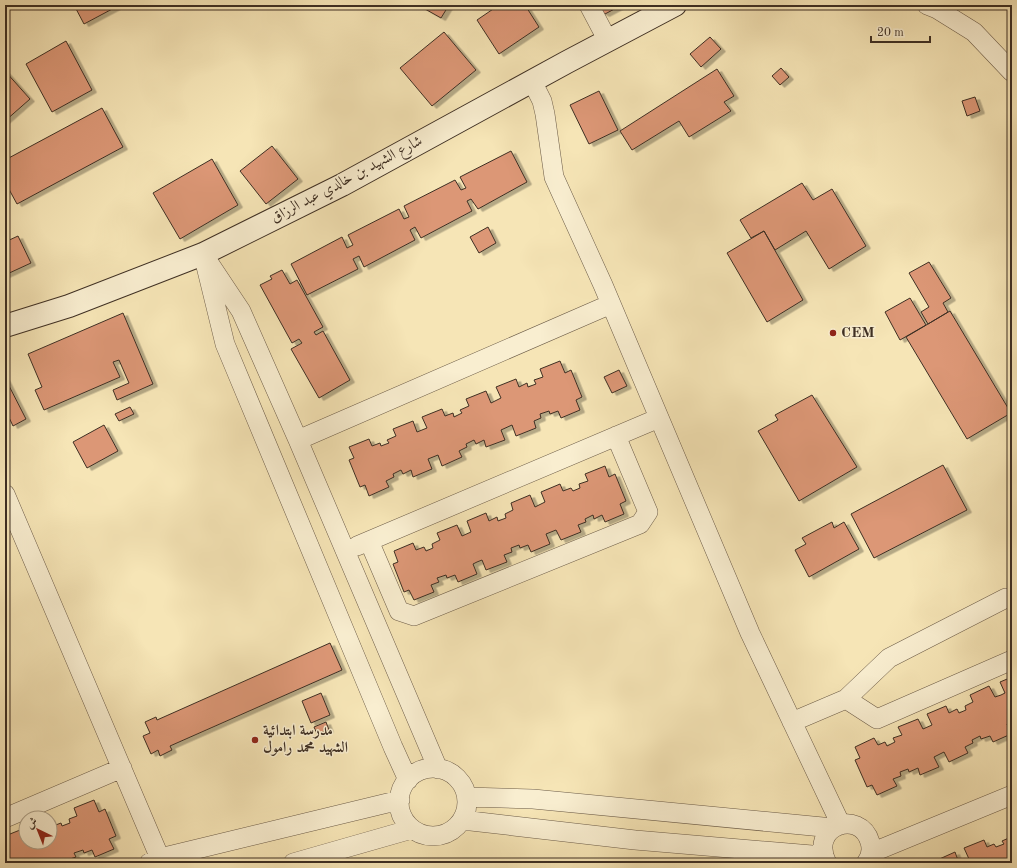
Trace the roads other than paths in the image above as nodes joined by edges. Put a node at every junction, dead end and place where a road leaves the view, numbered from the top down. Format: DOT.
graph roads {
  1 [pos="589,5"];
  2 [pos="676,5"];
  3 [pos="927,5"];
  4 [pos="608,41"];
  5 [pos="1012,72"];
  6 [pos="532,82"];
  7 [pos="202,254"];
  8 [pos="611,304"];
  9 [pos="5,326"];
  10 [pos="659,418"];
  11 [pos="616,436"];
  12 [pos="298,440"];
  13 [pos="5,494"];
  14 [pos="369,541"];
  15 [pos="345,551"];
  16 [pos="1006,598"];
  17 [pos="1012,660"];
  18 [pos="846,699"];
  19 [pos="792,722"];
  20 [pos="122,768"];
  21 [pos="438,769"];
  22 [pos="408,780"];
  23 [pos="1012,795"];
  24 [pos="467,797"];
  25 [pos="400,800"];
  26 [pos="5,818"];
  27 [pos="462,820"];
  28 [pos="837,827"];
  29 [pos="412,829"];
  30 [pos="868,858"];
  31 [pos="826,860"];
  32 [pos="157,861"];
  33 [pos="293,863"];
  1 -- 4 [label="street"];
  2 -- 4 [label="main road, شارع الشهيد بن خالدي عبد الرزاق"];
  3 -- 5 [label="street"];
  4 -- 6 [label="main road, شارع الشهيد بن خالدي عبد الرزاق"];
  6 -- 7 [label="main road, شارع الشهيد بن خالدي عبد الرزاق"];
  6 -- 8 [label="street"];
  7 -- 9 [label="main road, شارع الشهيد بن خالدي عبد الرزاق"];
  7 -- 12 [label="street"];
  7 -- 22 [label="street"];
  8 -- 10 [label="street"];
  8 -- 12 [label="street"];
  10 -- 11 [label="street"];
  10 -- 19 [label="street"];
  11 -- 14 [label="street"];
  11 -- 14 [label="street"];
  12 -- 15 [label="street"];
  13 -- 20 [label="street"];
  14 -- 15 [label="street"];
  15 -- 21 [label="street"];
  16 -- 18 [label="street"];
  17 -- 18 [label="street"];
  18 -- 19 [label="street"];
  19 -- 28 [label="street"];
  20 -- 26 [label="street"];
  20 -- 32 [label="street"];
  21 -- 22 [label="street"];
  21 -- 24 [label="street"];
  22 -- 25 [label="street"];
  23 -- 30 [label="street"];
  24 -- 27 [label="street"];
  24 -- 28 [label="street"];
  25 -- 29 [label="street"];
  25 -- 32 [label="street"];
  27 -- 29 [label="street"];
  27 -- 31 [label="street"];
  28 -- 30 [label="street"];
  28 -- 31 [label="street"];
  29 -- 33 [label="street"];
}
